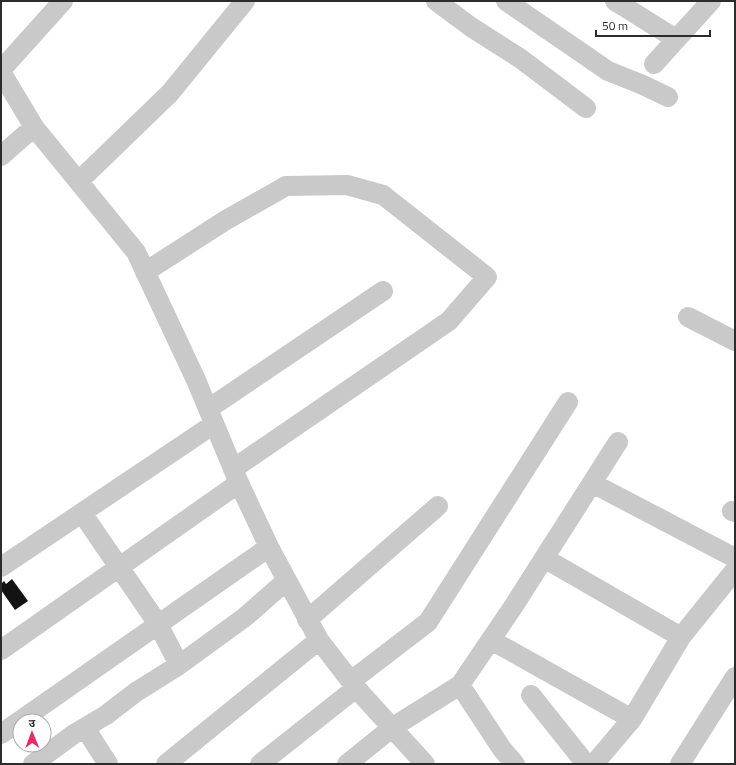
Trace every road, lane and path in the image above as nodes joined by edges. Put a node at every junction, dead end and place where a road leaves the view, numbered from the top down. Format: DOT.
graph roads {
  1 [pos="63,1"];
  2 [pos="245,1"];
  3 [pos="436,1"];
  4 [pos="506,1"];
  5 [pos="615,1"];
  6 [pos="711,1"];
  7 [pos="676,39"];
  8 [pos="654,64"];
  9 [pos="1,71"];
  10 [pos="668,97"];
  11 [pos="586,108"];
  12 [pos="34,127"];
  13 [pos="1,156"];
  14 [pos="79,182"];
  15 [pos="145,272"];
  16 [pos="383,291"];
  17 [pos="688,317"];
  18 [pos="735,341"];
  19 [pos="568,402"];
  20 [pos="211,417"];
  21 [pos="618,442"];
  22 [pos="236,476"];
  23 [pos="592,483"];
  24 [pos="438,506"];
  25 [pos="82,513"];
  26 [pos="269,547"];
  27 [pos="544,558"];
  28 [pos="735,558"];
  29 [pos="1,567"];
  30 [pos="119,567"];
  31 [pos="735,570"];
  32 [pos="286,581"];
  33 [pos="307,620"];
  34 [pos="158,624"];
  35 [pos="681,637"];
  36 [pos="319,640"];
  37 [pos="491,640"];
  38 [pos="1,650"];
  39 [pos="179,665"];
  40 [pos="735,677"];
  41 [pos="353,685"];
  42 [pos="460,685"];
  43 [pos="531,695"];
  44 [pos="632,719"];
  45 [pos="393,727"];
  46 [pos="85,728"];
  47 [pos="1,734"];
  48 [pos="44,761"];
  49 [pos="108,764"];
  50 [pos="166,764"];
  51 [pos="260,764"];
  52 [pos="347,764"];
  53 [pos="425,764"];
  54 [pos="515,764"];
  55 [pos="586,764"];
  56 [pos="594,764"];
  57 [pos="680,764"];
  1 -- 9 [label="street"];
  2 -- 14 [label="street"];
  3 -- 11 [label="street"];
  4 -- 10 [label="street"];
  5 -- 7 [label="street"];
  6 -- 7 [label="street"];
  7 -- 8 [label="street"];
  9 -- 12 [label="street"];
  12 -- 13 [label="street"];
  12 -- 14 [label="street"];
  14 -- 15 [label="street"];
  15 -- 20 [label="street"];
  15 -- 22 [label="street"];
  16 -- 20 [label="street"];
  17 -- 18 [label="street"];
  19 -- 41 [label="street"];
  20 -- 22 [label="street"];
  20 -- 25 [label="street"];
  21 -- 23 [label="street"];
  22 -- 26 [label="street"];
  22 -- 30 [label="street"];
  23 -- 27 [label="street"];
  23 -- 28 [label="street"];
  24 -- 33 [label="street"];
  25 -- 29 [label="street"];
  25 -- 30 [label="street"];
  26 -- 32 [label="street"];
  26 -- 34 [label="street"];
  27 -- 35 [label="street"];
  27 -- 37 [label="street"];
  30 -- 34 [label="street"];
  30 -- 38 [label="street"];
  31 -- 35 [label="street"];
  32 -- 33 [label="street"];
  32 -- 39 [label="street"];
  33 -- 36 [label="street"];
  34 -- 39 [label="street"];
  34 -- 47 [label="street"];
  35 -- 44 [label="street"];
  36 -- 41 [label="street"];
  36 -- 50 [label="street"];
  37 -- 42 [label="street"];
  37 -- 44 [label="street"];
  39 -- 46 [label="street"];
  40 -- 57 [label="street"];
  41 -- 45 [label="street"];
  41 -- 51 [label="street"];
  42 -- 45 [label="street"];
  42 -- 54 [label="street"];
  43 -- 55 [label="street"];
  44 -- 56 [label="street"];
  45 -- 52 [label="street"];
  45 -- 53 [label="street"];
  46 -- 48 [label="street"];
  46 -- 49 [label="street"];
}
